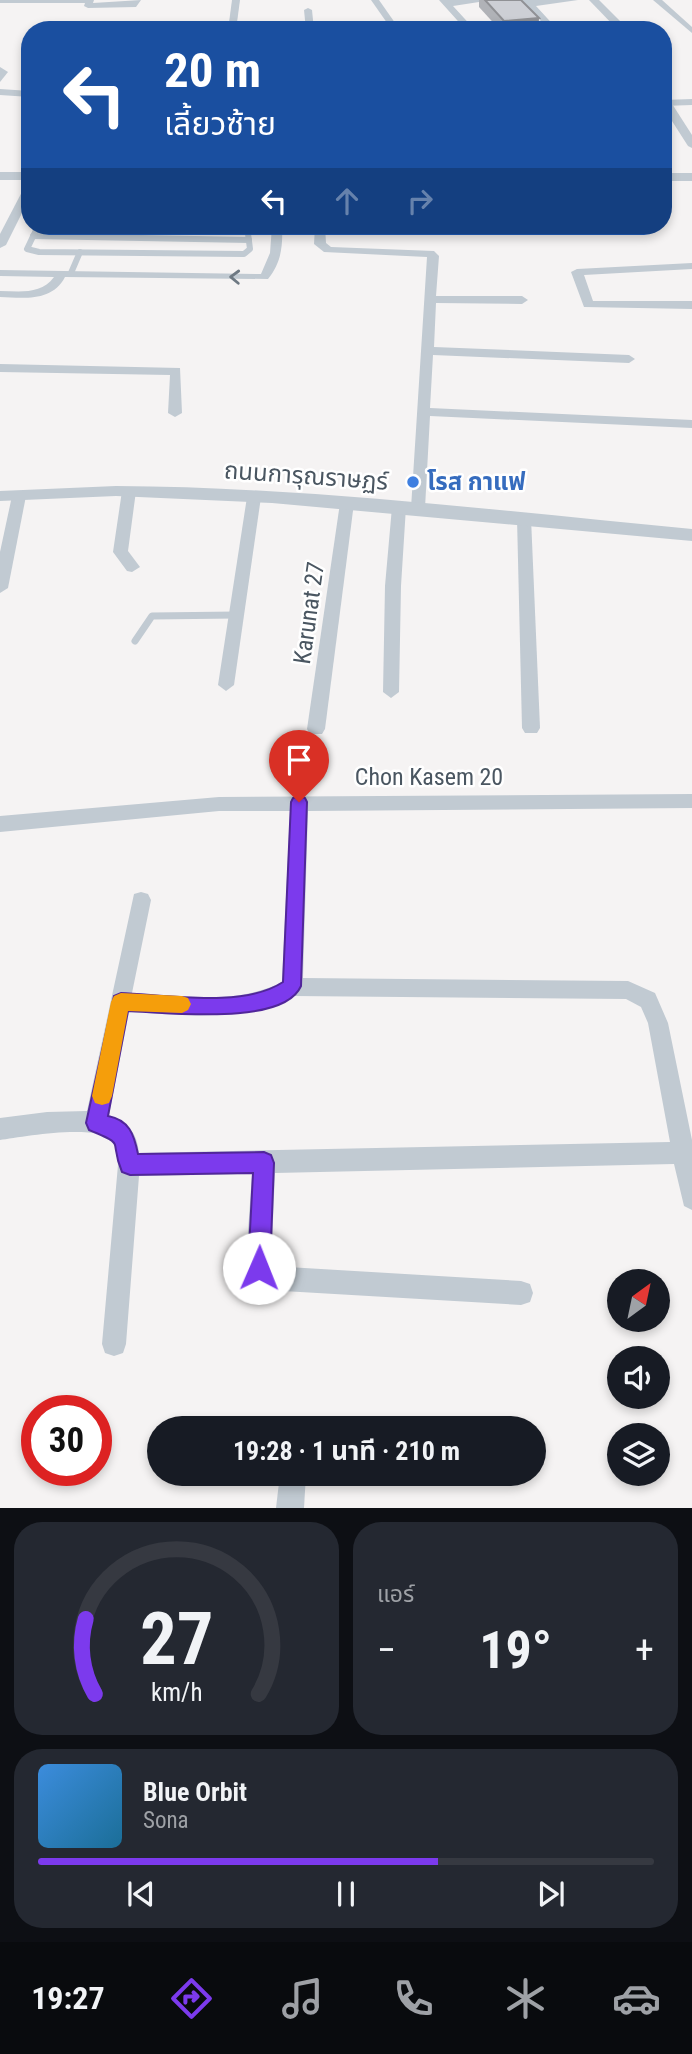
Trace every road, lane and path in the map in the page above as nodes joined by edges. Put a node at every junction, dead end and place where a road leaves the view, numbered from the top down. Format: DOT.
graph roads {
  1 [pos="236,0"];
  2 [pos="375,0"];
  3 [pos="488,0"];
  4 [pos="574,0"];
  5 [pos="594,0"];
  6 [pos="657,0"];
  7 [pos="0,1"];
  8 [pos="90,1"];
  9 [pos="445,2"];
  10 [pos="528,2"];
  11 [pos="136,3"];
  12 [pos="308,10"];
  13 [pos="233,21"];
  14 [pos="309,21"];
  15 [pos="390,21"];
  16 [pos="463,21"];
  17 [pos="546,21"];
  18 [pos="615,21"];
  19 [pos="692,31"];
  20 [pos="0,70"];
  21 [pos="0,79"];
  22 [pos="0,92"];
  23 [pos="21,93"];
  24 [pos="672,102"];
  25 [pos="692,102"];
  26 [pos="672,114"];
  27 [pos="692,144"];
  28 [pos="21,176"];
  29 [pos="1,177"];
  30 [pos="672,177"];
  31 [pos="692,177"];
  32 [pos="21,204"];
  33 [pos="248,235"];
  34 [pos="277,235"];
  35 [pos="320,235"];
  36 [pos="33,236"];
  37 [pos="249,240"];
  38 [pos="0,245"];
  39 [pos="80,252"];
  40 [pos="692,265"];
  41 [pos="0,273"];
  42 [pos="66,273"];
  43 [pos="0,293"];
  44 [pos="432,299"];
  45 [pos="522,300"];
  46 [pos="692,305"];
  47 [pos="429,351"];
  48 [pos="629,359"];
  49 [pos="0,368"];
  50 [pos="425,412"];
  51 [pos="175,413"];
  52 [pos="692,424"];
  53 [pos="130,491"];
  54 [pos="0,496"];
  55 [pos="19,496"];
  56 [pos="254,497"];
  57 [pos="347,503"];
  58 [pos="399,506"];
  59 [pos="418,508"];
  60 [pos="524,518"];
  61 [pos="692,535"];
  62 [pos="132,567"];
  63 [pos="0,588"];
  64 [pos="236,615"];
  65 [pos="135,641"];
  66 [pos="226,685"];
  67 [pos="391,692"];
  68 [pos="531,728"];
  69 [pos="316,729"];
  70 [pos="692,801"];
  71 [pos="299,802"];
  72 [pos="0,824"];
  73 [pos="141,900"];
  74 [pos="292,986"];
  75 [pos="121,1002"];
  76 [pos="96,1123"];
  77 [pos="0,1129"];
  78 [pos="683,1153"];
  79 [pos="264,1163"];
  80 [pos="130,1165"];
  81 [pos="692,1198"];
  82 [pos="522,1293"];
  83 [pos="114,1344"];
  84 [pos="292,1486"];
  85 [pos="290,1508"];
  1 -- 13 [label="street"];
  2 -- 15 [label="street"];
  3 -- 9 [label="street"];
  4 -- 10 [label="street"];
  5 -- 18 [label="street"];
  6 -- 19 [label="street"];
  7 -- 8 [label="street"];
  8 -- 11 [label="street"];
  9 -- 16 [label="street"];
  10 -- 17 [label="street"];
  12 -- 14 [label="street"];
  20 -- 21 [label="street"];
  22 -- 23 [label="street"];
  24 -- 25 [label="street"];
  26 -- 27 [label="street"];
  28 -- 29 [label="street"];
  30 -- 31 [label="street"];
  32 -- 38 [label="street"];
  33 -- 37 [label="lane"];
  34 -- 42 [label="street, one-way"];
  35 -- 44 [label="street"];
  36 -- 37 [label="lane"];
  36 -- 39 [label="lane"];
  37 -- 39 [label="lane"];
  39 -- 42 [label="lane"];
  40 -- 46 [label="street"];
  41 -- 42 [label="street"];
  42 -- 43 [label="street"];
  44 -- 45 [label="street"];
  44 -- 47 [label="street"];
  47 -- 48 [label="street"];
  47 -- 50 [label="street"];
  49 -- 51 [label="street"];
  50 -- 52 [label="street"];
  50 -- 59 [label="street"];
  53 -- 55 [label="street, ถนนการุณราษฏร์"];
  53 -- 56 [label="street, ถนนการุณราษฏร์"];
  53 -- 62 [label="street"];
  54 -- 55 [label="street, ถนนการุณราษฏร์"];
  55 -- 63 [label="street"];
  56 -- 57 [label="street, ถนนการุณราษฏร์"];
  56 -- 64 [label="street"];
  57 -- 58 [label="street, ถนนการุณราษฏร์"];
  57 -- 69 [label="street, Karunat 27"];
  58 -- 59 [label="street, ถนนการุณราษฏร์"];
  58 -- 67 [label="street"];
  59 -- 60 [label="street, ถนนการุณราษฏร์"];
  60 -- 61 [label="street, ถนนการุณราษฏร์"];
  60 -- 68 [label="street"];
  64 -- 65 [label="lane"];
  64 -- 66 [label="street"];
  70 -- 71 [label="street, Chon Kasem 20"];
  71 -- 72 [label="street, Chon Kasem 20"];
  71 -- 74 [label="street"];
  73 -- 75 [label="street"];
  74 -- 75 [label="street"];
  74 -- 78 [label="street"];
  75 -- 76 [label="street"];
  76 -- 77 [label="street"];
  76 -- 80 [label="street"];
  78 -- 79 [label="street"];
  78 -- 81 [label="street"];
  79 -- 80 [label="street"];
  79 -- 82 [label="street"];
  80 -- 83 [label="street"];
  84 -- 85 [label="street"];
}
